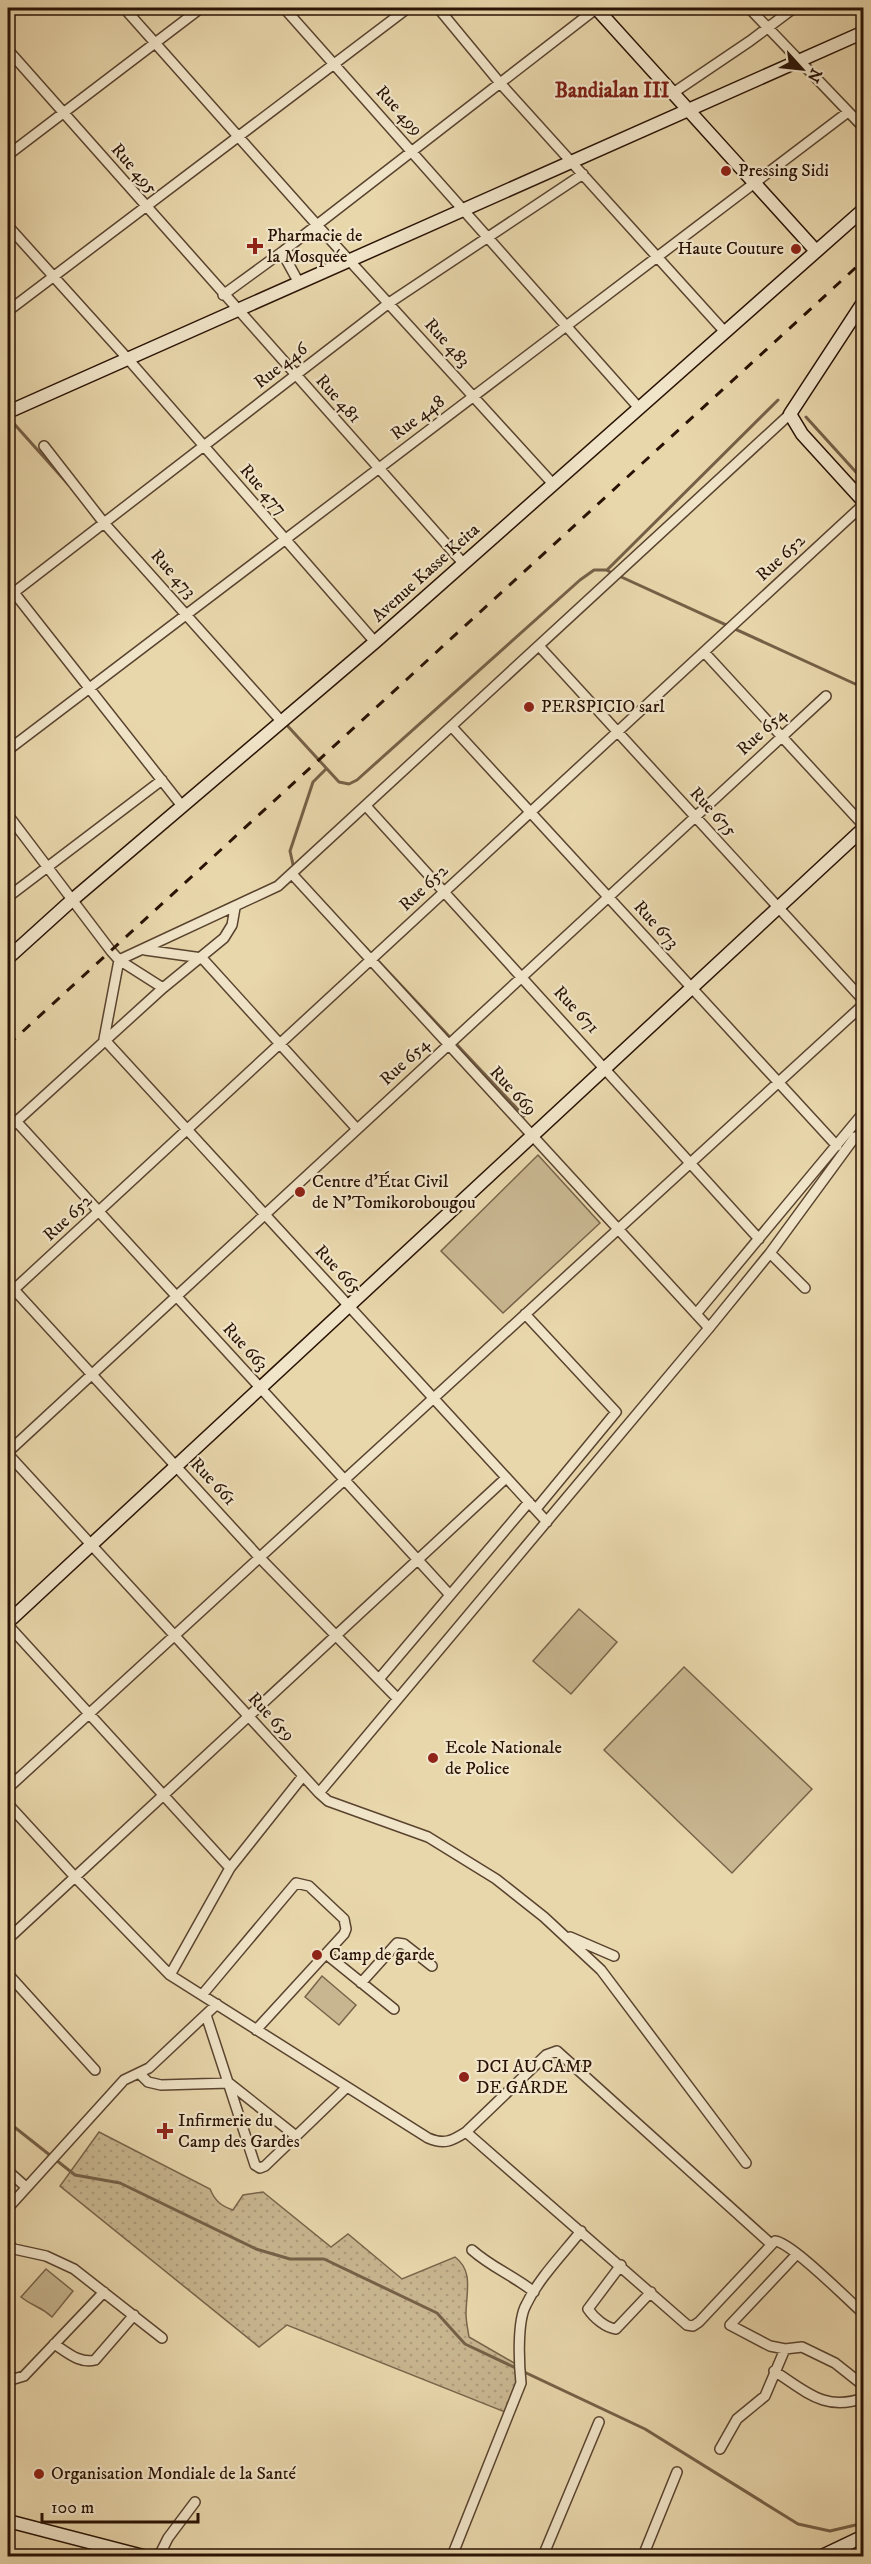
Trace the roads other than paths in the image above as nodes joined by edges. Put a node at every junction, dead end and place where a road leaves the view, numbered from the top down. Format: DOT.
graph roads {
  1 [pos="124,8"];
  2 [pos="201,8"];
  3 [pos="284,8"];
  4 [pos="408,8"];
  5 [pos="438,8"];
  6 [pos="596,8"];
  7 [pos="749,8"];
  8 [pos="794,8"];
  9 [pos="768,28"];
  10 [pos="864,32"];
  11 [pos="155,42"];
  12 [pos="8,50"];
  13 [pos="799,60"];
  14 [pos="334,64"];
  15 [pos="500,83"];
  16 [pos="673,93"];
  17 [pos="688,110"];
  18 [pos="848,112"];
  19 [pos="63,113"];
  20 [pos="864,128"];
  21 [pos="239,136"];
  22 [pos="411,150"];
  23 [pos="8,155"];
  24 [pos="573,162"];
  25 [pos="584,174"];
  26 [pos="754,183"];
  27 [pos="146,207"];
  28 [pos="864,209"];
  29 [pos="464,210"];
  30 [pos="317,225"];
  31 [pos="8,226"];
  32 [pos="489,237"];
  33 [pos="816,251"];
  34 [pos="282,252"];
  35 [pos="658,256"];
  36 [pos="350,261"];
  37 [pos="54,277"];
  38 [pos="298,283"];
  39 [pos="223,295"];
  40 [pos="864,301"];
  41 [pos="389,303"];
  42 [pos="237,310"];
  43 [pos="8,311"];
  44 [pos="566,326"];
  45 [pos="725,332"];
  46 [pos="128,359"];
  47 [pos="295,376"];
  48 [pos="474,396"];
  49 [pos="639,408"];
  50 [pos="8,412"];
  51 [pos="790,414"];
  52 [pos="44,446"];
  53 [pos="203,446"];
  54 [pos="378,469"];
  55 [pos="553,484"];
  56 [pos="863,500"];
  57 [pos="104,523"];
  58 [pos="285,540"];
  59 [pos="463,563"];
  60 [pos="9,592"];
  61 [pos="187,614"];
  62 [pos="375,642"];
  63 [pos="539,646"];
  64 [pos="704,652"];
  65 [pos="89,688"];
  66 [pos="826,696"];
  67 [pos="282,722"];
  68 [pos="452,727"];
  69 [pos="617,732"];
  70 [pos="782,736"];
  71 [pos="8,750"];
  72 [pos="162,780"];
  73 [pos="182,806"];
  74 [pos="366,806"];
  75 [pos="530,812"];
  76 [pos="8,815"];
  77 [pos="695,817"];
  78 [pos="864,827"];
  79 [pos="46,868"];
  80 [pos="292,874"];
  81 [pos="444,892"];
  82 [pos="8,897"];
  83 [pos="608,897"];
  84 [pos="71,901"];
  85 [pos="778,907"];
  86 [pos="235,908"];
  87 [pos="144,950"];
  88 [pos="8,958"];
  89 [pos="202,958"];
  90 [pos="119,960"];
  91 [pos="370,960"];
  92 [pos="522,976"];
  93 [pos="163,988"];
  94 [pos="691,988"];
  95 [pos="864,1003"];
  96 [pos="104,1039"];
  97 [pos="280,1044"];
  98 [pos="448,1045"];
  99 [pos="605,1068"];
  100 [pos="778,1083"];
  101 [pos="864,1112"];
  102 [pos="16,1121"];
  103 [pos="8,1129"];
  104 [pos="357,1129"];
  105 [pos="187,1130"];
  106 [pos="532,1136"];
  107 [pos="855,1137"];
  108 [pos="837,1146"];
  109 [pos="691,1162"];
  110 [pos="99,1211"];
  111 [pos="265,1214"];
  112 [pos="618,1229"];
  113 [pos="759,1239"];
  114 [pos="770,1253"];
  115 [pos="805,1288"];
  116 [pos="10,1289"];
  117 [pos="177,1296"];
  118 [pos="349,1306"];
  119 [pos="525,1314"];
  120 [pos="696,1314"];
  121 [pos="709,1328"];
  122 [pos="91,1375"];
  123 [pos="260,1387"];
  124 [pos="433,1398"];
  125 [pos="8,1453"];
  126 [pos="176,1466"];
  127 [pos="506,1478"];
  128 [pos="345,1479"];
  129 [pos="532,1506"];
  130 [pos="547,1522"];
  131 [pos="91,1545"];
  132 [pos="259,1557"];
  133 [pos="418,1559"];
  134 [pos="450,1595"];
  135 [pos="8,1624"];
  136 [pos="336,1635"];
  137 [pos="174,1636"];
  138 [pos="379,1679"];
  139 [pos="398,1699"];
  140 [pos="88,1714"];
  141 [pos="248,1717"];
  142 [pos="303,1776"];
  143 [pos="8,1788"];
  144 [pos="319,1793"];
  145 [pos="163,1795"];
  146 [pos="8,1804"];
  147 [pos="230,1868"];
  148 [pos="75,1877"];
  149 [pos="561,1933"];
  150 [pos="8,1939"];
  151 [pos="326,1954"];
  152 [pos="614,1956"];
  153 [pos="432,1966"];
  154 [pos="8,1974"];
  155 [pos="170,1975"];
  156 [pos="361,1983"];
  157 [pos="202,1995"];
  158 [pos="217,2004"];
  159 [pos="394,2010"];
  160 [pos="206,2015"];
  161 [pos="256,2030"];
  162 [pos="95,2070"];
  163 [pos="139,2073"];
  164 [pos="229,2083"];
  165 [pos="347,2087"];
  166 [pos="466,2132"];
  167 [pos="296,2136"];
  168 [pos="746,2163"];
  169 [pos="8,2171"];
  170 [pos="26,2187"];
  171 [pos="8,2208"];
  172 [pos="581,2231"];
  173 [pos="771,2244"];
  174 [pos="10,2250"];
  175 [pos="472,2250"];
  176 [pos="797,2254"];
  177 [pos="621,2265"];
  178 [pos="104,2292"];
  179 [pos="534,2292"];
  180 [pos="651,2292"];
  181 [pos="864,2314"];
  182 [pos="134,2315"];
  183 [pos="162,2338"];
  184 [pos="54,2344"];
  185 [pos="785,2349"];
  186 [pos="774,2371"];
  187 [pos="8,2373"];
  188 [pos="864,2386"];
  189 [pos="864,2398"];
  190 [pos="599,2422"];
  191 [pos="720,2449"];
  192 [pos="677,2472"];
  193 [pos="195,2502"];
  194 [pos="8,2521"];
  195 [pos="864,2536"];
  196 [pos="143,2556"];
  197 [pos="159,2556"];
  198 [pos="452,2556"];
  199 [pos="543,2556"];
  200 [pos="643,2556"];
  201 [pos="822,2556"];
  1 -- 11 [label="street, Rue 483"];
  2 -- 11 [label="street"];
  3 -- 14 [label="street, Rue 499"];
  4 -- 14 [label="street"];
  5 -- 15 [label="street"];
  6 -- 15 [label="street"];
  6 -- 16 [label="street"];
  7 -- 9 [label="street"];
  8 -- 9 [label="street"];
  9 -- 13 [label="street"];
  9 -- 16 [label="street"];
  10 -- 13 [label="street"];
  11 -- 19 [label="street"];
  11 -- 21 [label="street, Rue 483"];
  12 -- 19 [label="street, Rue 495"];
  13 -- 17 [label="street"];
  13 -- 18 [label="street"];
  14 -- 21 [label="street"];
  14 -- 22 [label="street, Rue 499"];
  15 -- 22 [label="street"];
  15 -- 24 [label="street"];
  16 -- 17 [label="street"];
  17 -- 24 [label="street"];
  17 -- 26 [label="street"];
  18 -- 20 [label="street"];
  18 -- 26 [label="street, Rue 448"];
  19 -- 23 [label="street"];
  19 -- 27 [label="street, Rue 495"];
  21 -- 27 [label="street"];
  21 -- 30 [label="street, Rue 483"];
  22 -- 29 [label="street, Rue 499"];
  22 -- 30 [label="street"];
  24 -- 25 [label="street"];
  24 -- 29 [label="street"];
  25 -- 32 [label="street, Rue 446"];
  25 -- 35 [label="street"];
  26 -- 33 [label="street"];
  26 -- 35 [label="street, Rue 448"];
  27 -- 37 [label="street"];
  27 -- 39 [label="street, Rue 495"];
  28 -- 33 [label="street, Avenue Kasse Keita"];
  29 -- 32 [label="street, Rue 499"];
  29 -- 36 [label="street"];
  30 -- 34 [label="street"];
  30 -- 36 [label="street, Rue 483"];
  31 -- 37 [label="street, Rue 477"];
  32 -- 41 [label="street, Rue 446"];
  32 -- 44 [label="street, Rue 499"];
  33 -- 45 [label="street, Avenue Kasse Keita"];
  34 -- 38 [label="street"];
  34 -- 39 [label="street"];
  35 -- 44 [label="street, Rue 448"];
  35 -- 45 [label="street"];
  36 -- 38 [label="street"];
  36 -- 41 [label="street, Rue 483"];
  37 -- 43 [label="street"];
  37 -- 46 [label="street, Rue 477"];
  38 -- 42 [label="street"];
  39 -- 42 [label="street, Rue 495"];
  40 -- 51 [label="street"];
  41 -- 47 [label="street, Rue 446"];
  41 -- 48 [label="street, Rue 483"];
  42 -- 46 [label="street"];
  42 -- 47 [label="street, Rue 481"];
  44 -- 48 [label="street, Rue 448"];
  44 -- 49 [label="street, Rue 499"];
  45 -- 49 [label="street, Avenue Kasse Keita"];
  46 -- 50 [label="street"];
  46 -- 53 [label="street, Rue 477"];
  47 -- 53 [label="street, Rue 446"];
  47 -- 54 [label="street, Rue 481"];
  48 -- 54 [label="street, Rue 448"];
  48 -- 55 [label="street, Rue 483"];
  49 -- 55 [label="street, Avenue Kasse Keita"];
  51 -- 56 [label="street"];
  51 -- 63 [label="street"];
  52 -- 57 [label="street, Rue 473"];
  53 -- 57 [label="street, Rue 446"];
  53 -- 58 [label="street, Rue 477"];
  54 -- 58 [label="street, Rue 448"];
  54 -- 59 [label="street, Rue 481"];
  55 -- 59 [label="street, Avenue Kasse Keita"];
  56 -- 64 [label="street, Rue 652"];
  57 -- 60 [label="street, Rue 446"];
  57 -- 61 [label="street, Rue 473"];
  58 -- 61 [label="street, Rue 448"];
  58 -- 62 [label="street, Rue 477"];
  59 -- 62 [label="street, Avenue Kasse Keita"];
  60 -- 65 [label="street"];
  61 -- 65 [label="street, Rue 448"];
  61 -- 67 [label="street, Rue 473"];
  62 -- 67 [label="street, Avenue Kasse Keita"];
  63 -- 68 [label="street"];
  63 -- 69 [label="street, Rue 675"];
  64 -- 69 [label="street, Rue 652"];
  64 -- 70 [label="street"];
  65 -- 71 [label="street, Rue 448"];
  65 -- 72 [label="street"];
  66 -- 70 [label="street, Rue 654"];
  67 -- 73 [label="street, Avenue Kasse Keita"];
  68 -- 74 [label="street"];
  68 -- 75 [label="street, Rue 673"];
  69 -- 75 [label="street, Rue 652"];
  69 -- 77 [label="street, Rue 675"];
  70 -- 77 [label="street, Rue 654"];
  70 -- 78 [label="street"];
  72 -- 73 [label="street"];
  72 -- 79 [label="street"];
  73 -- 84 [label="street, Avenue Kasse Keita"];
  74 -- 80 [label="street"];
  74 -- 81 [label="street, Rue 671"];
  75 -- 81 [label="street, Rue 652"];
  75 -- 83 [label="street, Rue 673"];
  76 -- 79 [label="street"];
  77 -- 83 [label="street, Rue 654"];
  77 -- 85 [label="street, Rue 675"];
  78 -- 85 [label="street"];
  79 -- 82 [label="street"];
  79 -- 84 [label="street"];
  80 -- 86 [label="street"];
  80 -- 91 [label="street, Rue 669"];
  81 -- 91 [label="street, Rue 652"];
  81 -- 92 [label="street, Rue 671"];
  83 -- 92 [label="street, Rue 654"];
  83 -- 94 [label="street, Rue 673"];
  84 -- 88 [label="street, Avenue Kasse Keita"];
  84 -- 90 [label="street"];
  85 -- 94 [label="street"];
  85 -- 95 [label="street, Rue 675"];
  86 -- 87 [label="street"];
  86 -- 89 [label="street"];
  87 -- 89 [label="street"];
  87 -- 90 [label="street"];
  89 -- 93 [label="street"];
  89 -- 97 [label="street"];
  90 -- 93 [label="street"];
  90 -- 96 [label="street"];
  91 -- 97 [label="street, Rue 652"];
  91 -- 98 [label="street, Rue 669"];
  92 -- 98 [label="street, Rue 654"];
  92 -- 99 [label="street, Rue 671"];
  93 -- 96 [label="street"];
  94 -- 99 [label="street"];
  94 -- 100 [label="street, Rue 673"];
  95 -- 100 [label="street"];
  96 -- 102 [label="street"];
  96 -- 105 [label="street, Rue 665"];
  97 -- 104 [label="street"];
  97 -- 105 [label="street, Rue 652"];
  98 -- 104 [label="street, Rue 654"];
  98 -- 106 [label="street, Rue 669"];
  99 -- 106 [label="street"];
  99 -- 109 [label="street, Rue 671"];
  100 -- 108 [label="street, Rue 673"];
  100 -- 109 [label="street"];
  101 -- 108 [label="street"];
  102 -- 103 [label="street"];
  102 -- 110 [label="street, Rue 663"];
  104 -- 111 [label="street, Rue 654"];
  105 -- 110 [label="street, Rue 652"];
  105 -- 111 [label="street, Rue 665"];
  106 -- 112 [label="street, Rue 669"];
  106 -- 118 [label="street"];
  107 -- 114 [label="street"];
  108 -- 113 [label="street"];
  109 -- 112 [label="street"];
  109 -- 113 [label="street, Rue 671"];
  110 -- 116 [label="street, Rue 652"];
  110 -- 117 [label="street, Rue 663"];
  111 -- 117 [label="street, Rue 654"];
  111 -- 118 [label="street, Rue 665"];
  112 -- 119 [label="street"];
  112 -- 120 [label="street, Rue 669"];
  113 -- 120 [label="street"];
  114 -- 115 [label="street"];
  114 -- 121 [label="street"];
  116 -- 122 [label="street, Rue 661"];
  117 -- 122 [label="street, Rue 654"];
  117 -- 123 [label="street, Rue 663"];
  118 -- 123 [label="street"];
  118 -- 124 [label="street, Rue 665"];
  119 -- 124 [label="street"];
  119 -- 129 [label="street"];
  120 -- 121 [label="street, Rue 669"];
  121 -- 130 [label="street"];
  122 -- 125 [label="street, Rue 654"];
  122 -- 126 [label="street, Rue 661"];
  123 -- 126 [label="street"];
  123 -- 128 [label="street, Rue 663"];
  124 -- 127 [label="street, Rue 665"];
  124 -- 128 [label="street"];
  125 -- 131 [label="street, Rue 659"];
  126 -- 131 [label="street"];
  126 -- 132 [label="street, Rue 661"];
  127 -- 129 [label="street, Rue 665"];
  127 -- 133 [label="street"];
  128 -- 132 [label="street"];
  128 -- 133 [label="street, Rue 663"];
  129 -- 130 [label="street, Rue 665"];
  129 -- 134 [label="street"];
  130 -- 139 [label="street"];
  131 -- 135 [label="street"];
  131 -- 137 [label="street, Rue 659"];
  132 -- 136 [label="street, Rue 661"];
  132 -- 137 [label="street"];
  133 -- 134 [label="street, Rue 663"];
  133 -- 136 [label="street"];
  134 -- 138 [label="street"];
  135 -- 140 [label="street"];
  136 -- 138 [label="street, Rue 661"];
  136 -- 141 [label="street"];
  137 -- 140 [label="street"];
  137 -- 141 [label="street, Rue 659"];
  138 -- 139 [label="street, Rue 661"];
  139 -- 144 [label="street"];
  140 -- 143 [label="street"];
  140 -- 145 [label="street"];
  141 -- 142 [label="street, Rue 659"];
  141 -- 145 [label="street"];
  142 -- 144 [label="street, Rue 659"];
  142 -- 147 [label="street"];
  144 -- 149 [label="street, Rue 659"];
  145 -- 147 [label="street"];
  145 -- 148 [label="street"];
  146 -- 148 [label="street"];
  147 -- 155 [label="street"];
  148 -- 150 [label="street"];
  148 -- 155 [label="street"];
  149 -- 152 [label="street, Rue 659"];
  149 -- 168 [label="street, Rue 659"];
  151 -- 156 [label="street"];
  151 -- 157 [label="street"];
  151 -- 161 [label="street"];
  153 -- 156 [label="street"];
  154 -- 162 [label="street"];
  155 -- 157 [label="street"];
  156 -- 159 [label="street"];
  157 -- 158 [label="street"];
  158 -- 160 [label="street"];
  158 -- 161 [label="street"];
  160 -- 163 [label="street"];
  160 -- 164 [label="street"];
  161 -- 165 [label="street"];
  163 -- 164 [label="street"];
  163 -- 170 [label="street"];
  164 -- 167 [label="street"];
  164 -- 167 [label="street"];
  165 -- 166 [label="street"];
  165 -- 167 [label="street"];
  166 -- 172 [label="street"];
  166 -- 173 [label="street"];
  169 -- 170 [label="street"];
  170 -- 171 [label="street"];
  172 -- 177 [label="street"];
  172 -- 179 [label="street"];
  173 -- 176 [label="street"];
  173 -- 180 [label="street"];
  174 -- 178 [label="street"];
  175 -- 179 [label="street"];
  176 -- 181 [label="street"];
  176 -- 185 [label="street"];
  177 -- 180 [label="street"];
  177 -- 180 [label="street"];
  178 -- 182 [label="street"];
  178 -- 184 [label="street"];
  179 -- 198 [label="street"];
  182 -- 183 [label="street"];
  182 -- 184 [label="street"];
  184 -- 187 [label="street"];
  185 -- 186 [label="street"];
  185 -- 188 [label="street"];
  186 -- 189 [label="street"];
  186 -- 191 [label="street"];
  190 -- 199 [label="street"];
  192 -- 200 [label="street"];
  193 -- 197 [label="street"];
  194 -- 196 [label="street"];
  195 -- 201 [label="street"];
}
